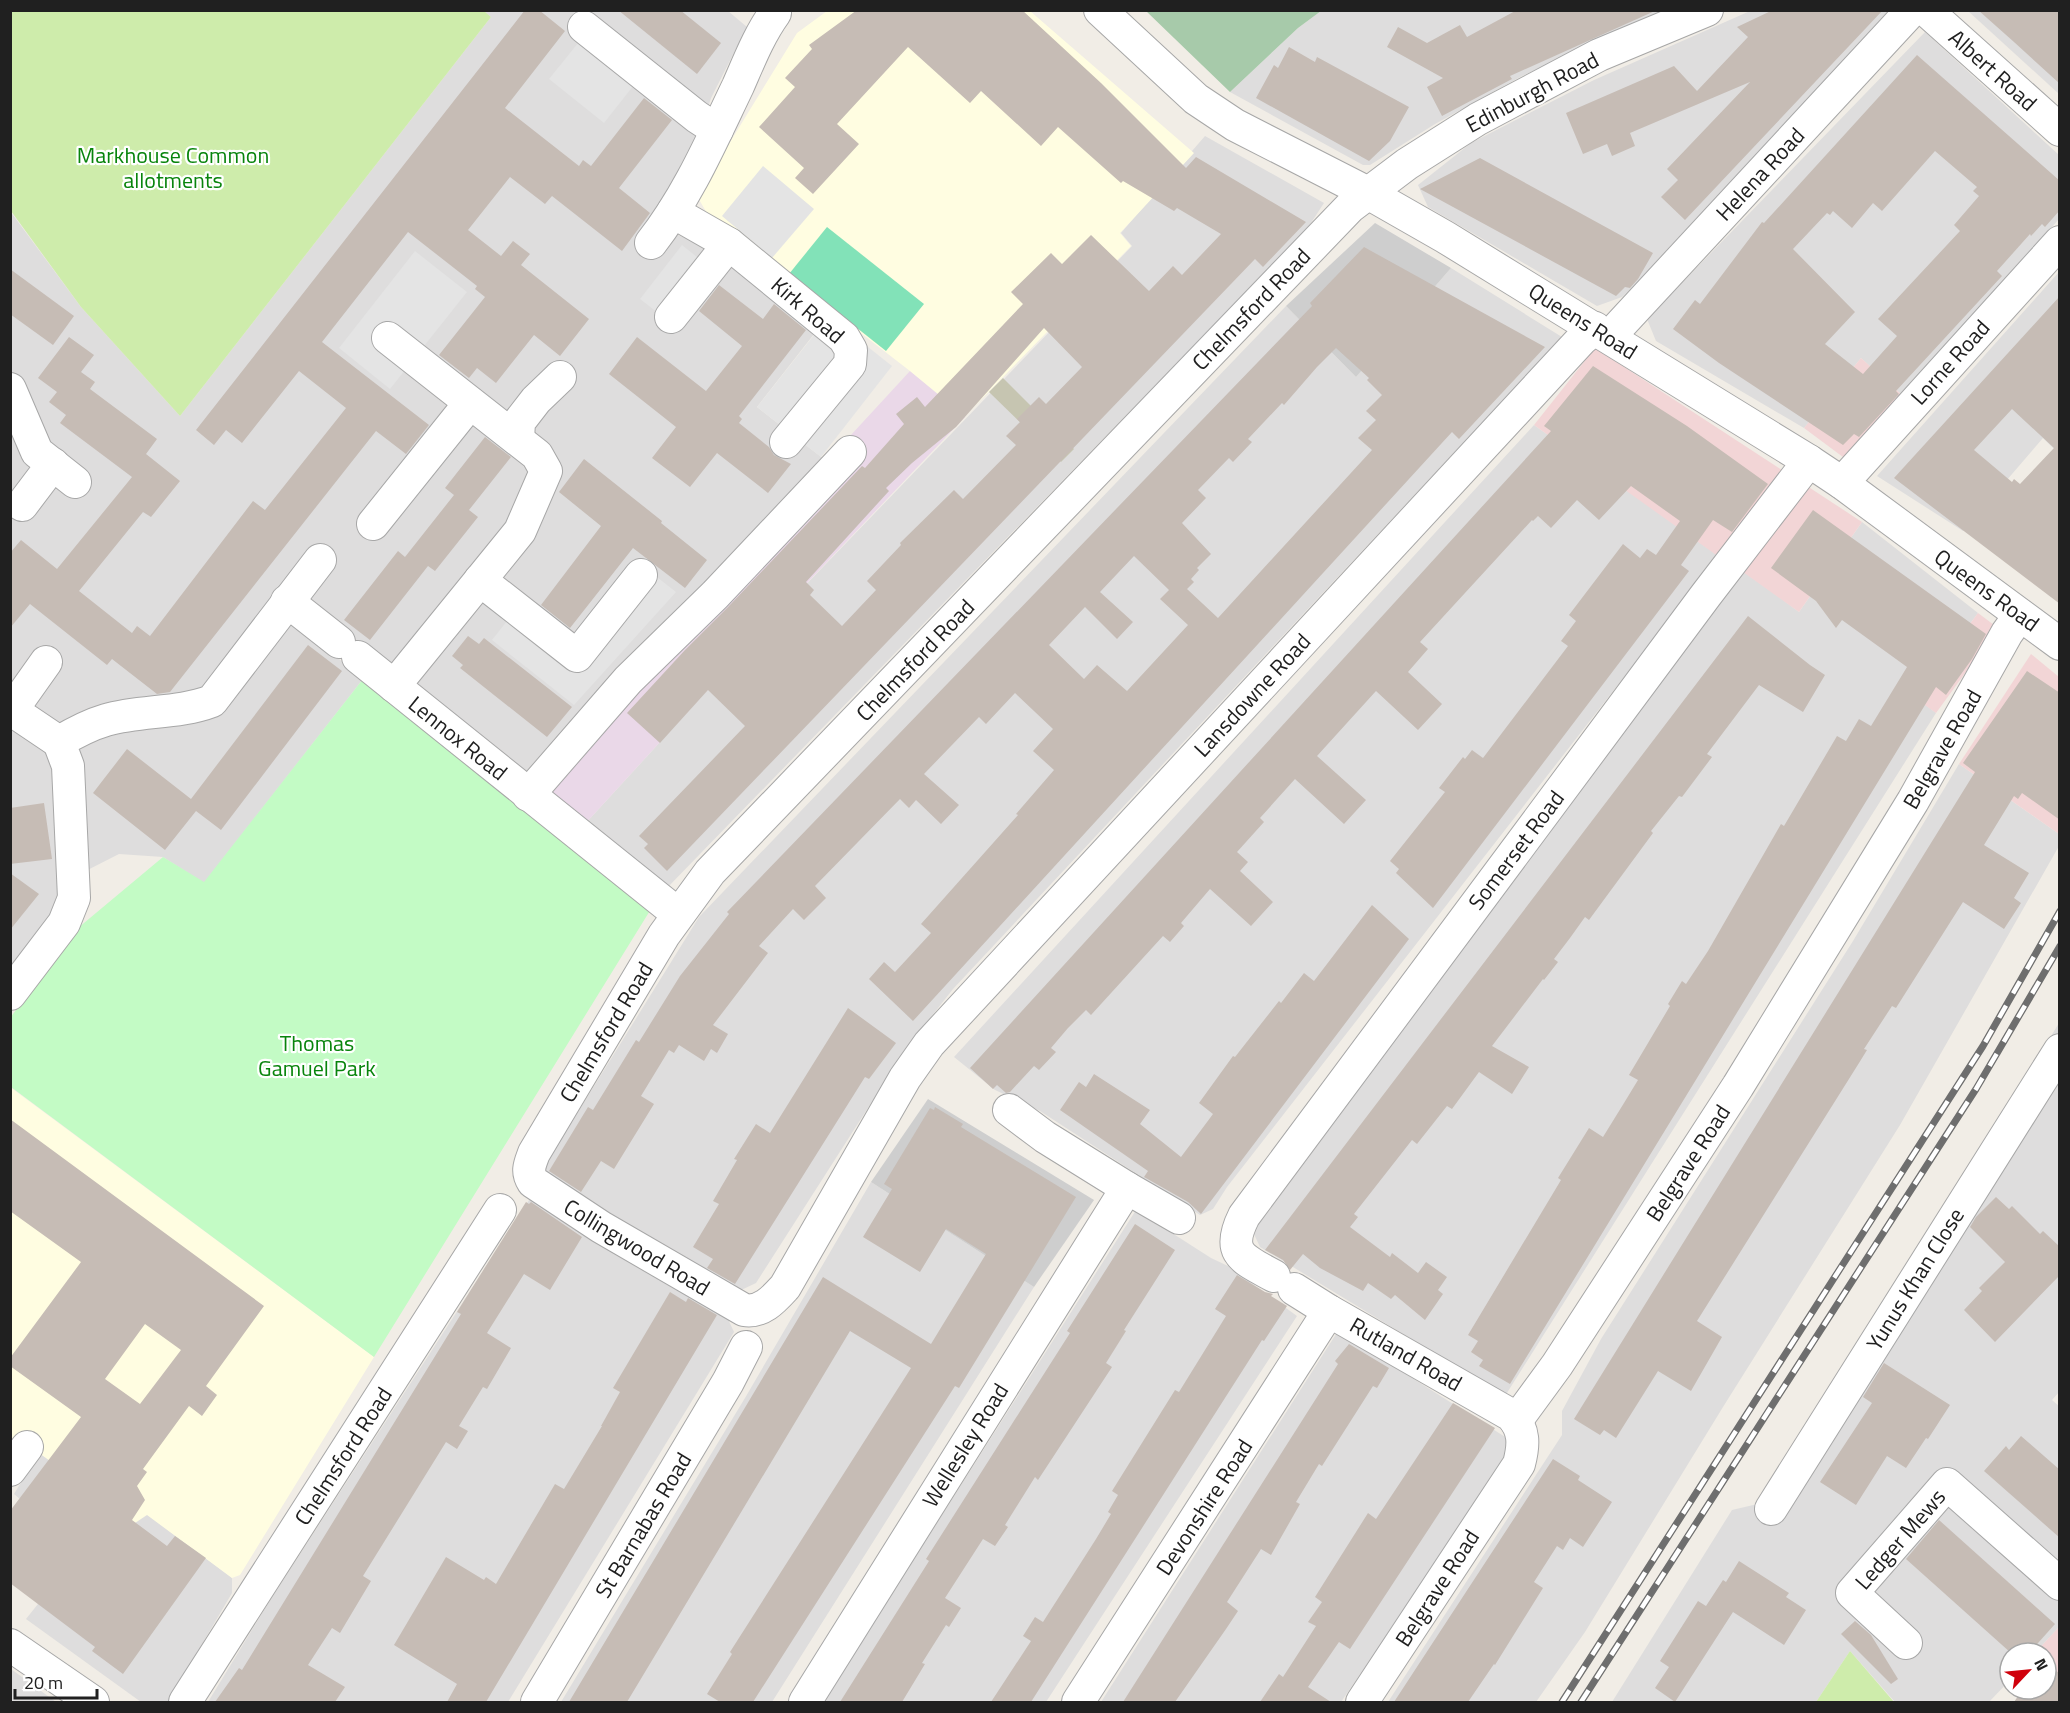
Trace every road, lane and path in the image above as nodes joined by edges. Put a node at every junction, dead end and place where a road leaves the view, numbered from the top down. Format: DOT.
graph roads {
  1 [pos="1100,10"];
  2 [pos="1707,10"];
  3 [pos="1912,10"];
  4 [pos="1926,10"];
  5 [pos="777,11"];
  6 [pos="584,27"];
  7 [pos="717,130"];
  8 [pos="2060,130"];
  9 [pos="1368,193"];
  10 [pos="674,212"];
  11 [pos="2060,242"];
  12 [pos="651,243"];
  13 [pos="729,244"];
  14 [pos="671,317"];
  15 [pos="1602,332"];
  16 [pos="388,338"];
  17 [pos="560,377"];
  18 [pos="10,389"];
  19 [pos="470,403"];
  20 [pos="518,439"];
  21 [pos="786,442"];
  22 [pos="850,452"];
  23 [pos="1809,461"];
  24 [pos="1842,483"];
  25 [pos="22,505"];
  26 [pos="373,524"];
  27 [pos="320,560"];
  28 [pos="641,575"];
  29 [pos="480,580"];
  30 [pos="287,602"];
  31 [pos="2020,615"];
  32 [pos="2059,643"];
  33 [pos="46,662"];
  34 [pos="394,686"];
  35 [pos="11,709"];
  36 [pos="59,742"];
  37 [pos="528,795"];
  38 [pos="678,914"];
  39 [pos="10,994"];
  40 [pos="2060,1050"];
  41 [pos="1009,1110"];
  42 [pos="529,1176"];
  43 [pos="1127,1188"];
  44 [pos="500,1210"];
  45 [pos="1179,1218"];
  46 [pos="1236,1244"];
  47 [pos="750,1311"];
  48 [pos="1329,1311"];
  49 [pos="746,1347"];
  50 [pos="1516,1421"];
  51 [pos="1771,1509"];
  52 [pos="2060,1584"];
  53 [pos="1906,1643"];
  54 [pos="10,1644"];
  55 [pos="93,1702"];
  56 [pos="185,1702"];
  57 [pos="537,1702"];
  58 [pos="805,1702"];
  59 [pos="1078,1702"];
  60 [pos="1362,1702"];
  1 -- 9 [label="street, Queens Road"];
  2 -- 9 [label="street, Edinburgh Road"];
  3 -- 15 [label="street, Helena Road"];
  4 -- 8 [label="street, Albert Road"];
  5 -- 7 [label="street"];
  6 -- 7 [label="street"];
  7 -- 10 [label="street"];
  9 -- 15 [label="street, Queens Road"];
  9 -- 38 [label="street, Chelmsford Road"];
  10 -- 12 [label="street"];
  10 -- 13 [label="street, Kirk Road"];
  11 -- 24 [label="street, Lorne Road"];
  13 -- 14 [label="street"];
  13 -- 21 [label="street, Kirk Road"];
  15 -- 23 [label="street, Queens Road"];
  15 -- 47 [label="street, Lansdowne Road"];
  16 -- 19 [label="street, Lennox Road"];
  17 -- 20 [label="street"];
  18 -- 25 [label="street"];
  19 -- 20 [label="street, Lennox Road"];
  19 -- 26 [label="street"];
  20 -- 29 [label="street, Lennox Road"];
  22 -- 37 [label="street"];
  23 -- 24 [label="street, Queens Road"];
  23 -- 46 [label="street, Somerset Road"];
  24 -- 31 [label="street, Queens Road"];
  27 -- 30 [label="street"];
  28 -- 29 [label="street"];
  29 -- 34 [label="street, Lennox Road"];
  30 -- 34 [label="street"];
  30 -- 36 [label="street"];
  31 -- 32 [label="street, Queens Road"];
  31 -- 50 [label="street, Belgrave Road"];
  33 -- 35 [label="street"];
  34 -- 37 [label="street, Lennox Road"];
  35 -- 36 [label="street"];
  36 -- 39 [label="street"];
  37 -- 38 [label="street, Lennox Road"];
  38 -- 42 [label="street, Chelmsford Road"];
  40 -- 51 [label="street, Yunus Khan Close"];
  41 -- 43 [label="street"];
  42 -- 47 [label="street, Collingwood Road"];
  43 -- 45 [label="street"];
  43 -- 58 [label="street, Wellesley Road"];
  44 -- 56 [label="street, Chelmsford Road"];
  46 -- 48 [label="street, Rutland Road"];
  48 -- 50 [label="street, Rutland Road"];
  48 -- 59 [label="street, Devonshire Road"];
  49 -- 57 [label="street, St Barnabas Road"];
  50 -- 60 [label="street, Belgrave Road"];
  52 -- 53 [label="street, Ledger Mews"];
  54 -- 55 [label="street"];
}
